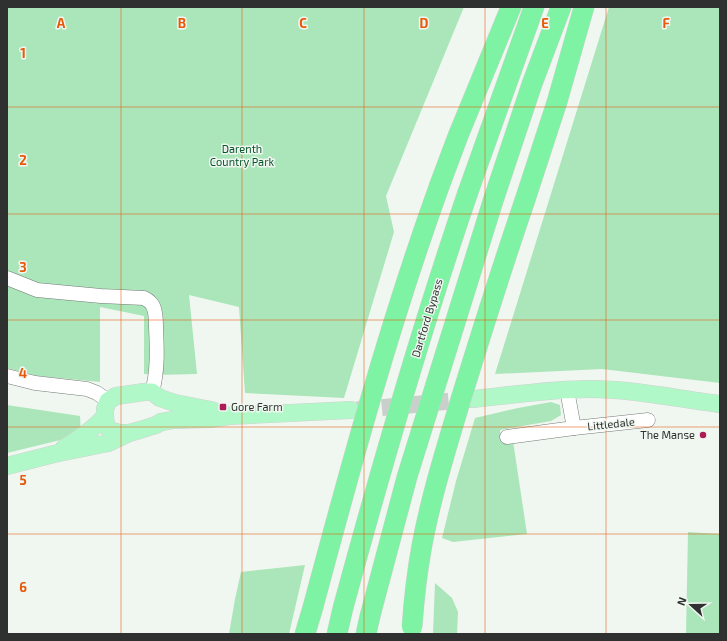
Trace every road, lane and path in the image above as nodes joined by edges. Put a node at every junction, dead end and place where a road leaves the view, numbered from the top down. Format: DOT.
graph roads {
  1 [pos="511,7"];
  2 [pos="534,7"];
  3 [pos="561,7"];
  4 [pos="584,7"];
  5 [pos="7,278"];
  6 [pos="7,376"];
  7 [pos="567,390"];
  8 [pos="156,395"];
  9 [pos="474,399"];
  10 [pos="720,404"];
  11 [pos="106,409"];
  12 [pos="352,410"];
  13 [pos="229,416"];
  14 [pos="648,420"];
  15 [pos="161,422"];
  16 [pos="574,428"];
  17 [pos="129,433"];
  18 [pos="506,436"];
  19 [pos="54,454"];
  20 [pos="7,466"];
  21 [pos="368,625"];
  22 [pos="412,630"];
  23 [pos="305,634"];
  24 [pos="337,634"];
  1 -- 23 [label="highway, bridge"];
  2 -- 24 [label="highway, Dartford Bypass, bridge"];
  3 -- 21 [label="highway, bridge"];
  4 -- 22 [label="highway, bridge"];
  5 -- 8 [label="street"];
  6 -- 11 [label="street"];
  7 -- 9 [label="main road"];
  7 -- 10 [label="main road"];
  7 -- 16 [label="street, Littledale"];
  8 -- 11 [label="main road"];
  8 -- 13 [label="main road"];
  8 -- 15 [label="main road"];
  11 -- 17 [label="main road"];
  11 -- 19 [label="main road"];
  12 -- 13 [label="main road"];
  13 -- 15 [label="main road"];
  14 -- 16 [label="street, Littledale"];
  15 -- 17 [label="main road"];
  16 -- 18 [label="street, Littledale"];
  17 -- 19 [label="main road"];
  19 -- 20 [label="main road"];
}
